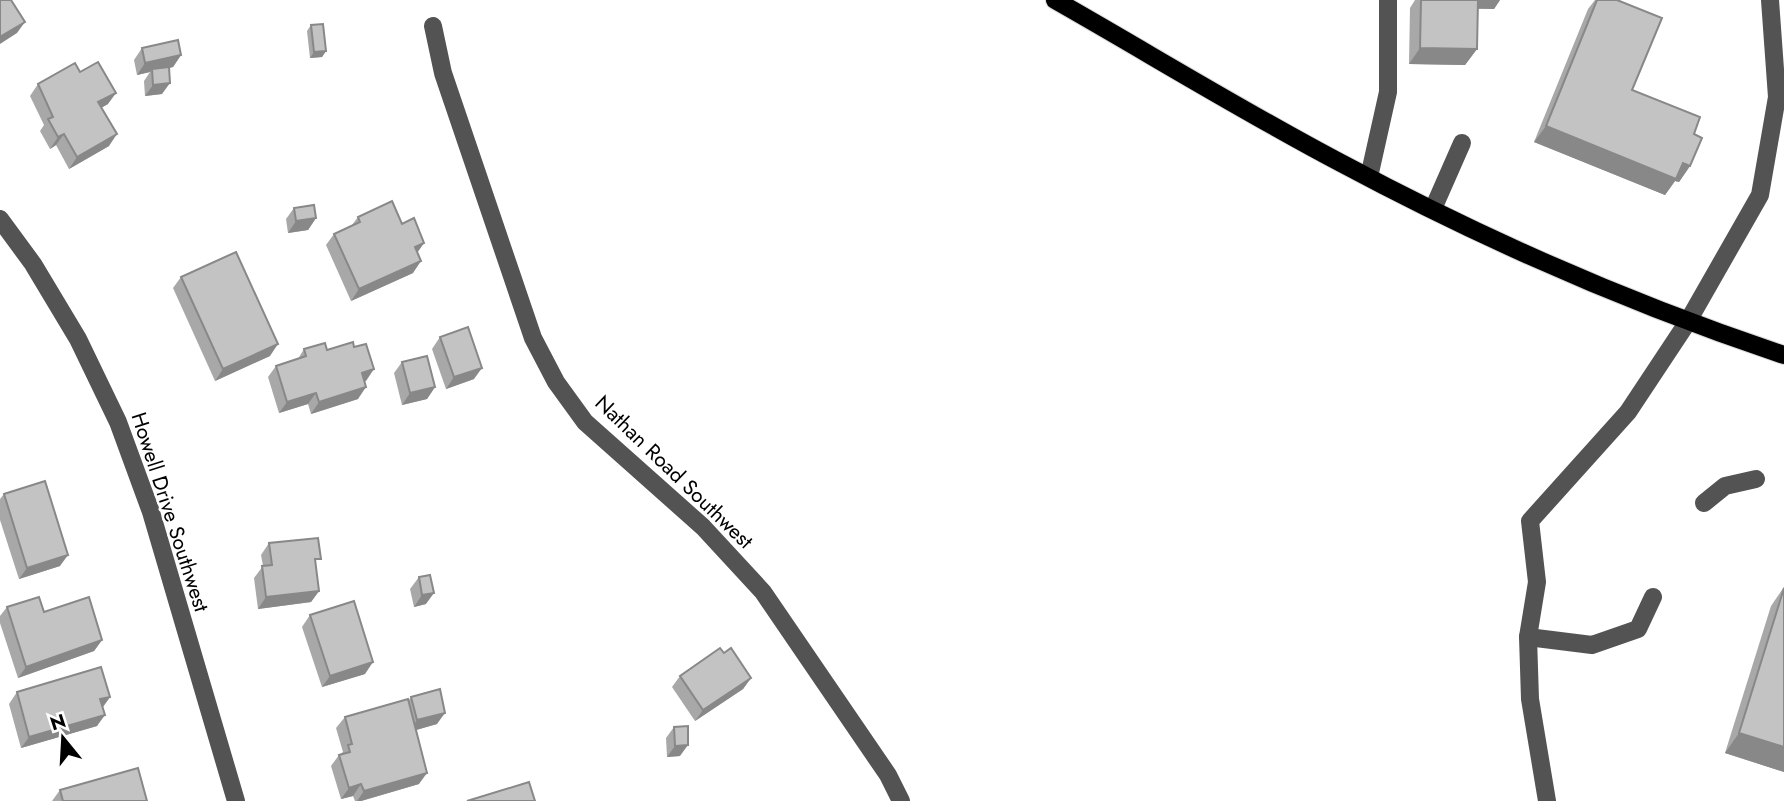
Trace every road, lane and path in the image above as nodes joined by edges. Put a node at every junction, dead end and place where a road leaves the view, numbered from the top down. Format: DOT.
graph roads {
  1 [pos="1055,0"];
  2 [pos="1388,0"];
  3 [pos="1770,0"];
  4 [pos="433,26"];
  5 [pos="1462,143"];
  6 [pos="1368,177"];
  7 [pos="1433,209"];
  8 [pos="0,219"];
  9 [pos="1688,323"];
  10 [pos="1784,355"];
  11 [pos="1756,479"];
  12 [pos="1704,503"];
  13 [pos="1653,597"];
  14 [pos="1528,637"];
  15 [pos="236,801"];
  16 [pos="901,801"];
  17 [pos="1547,801"];
  1 -- 6 [label="main road"];
  2 -- 6 [label="street"];
  3 -- 9 [label="street"];
  4 -- 16 [label="street, Nathan Road Southwest"];
  5 -- 7 [label="street"];
  6 -- 7 [label="main road"];
  7 -- 9 [label="main road"];
  8 -- 15 [label="street, Howell Drive Southwest"];
  9 -- 10 [label="main road"];
  9 -- 14 [label="street"];
  11 -- 12 [label="street"];
  13 -- 14 [label="street"];
  14 -- 17 [label="street"];
}
